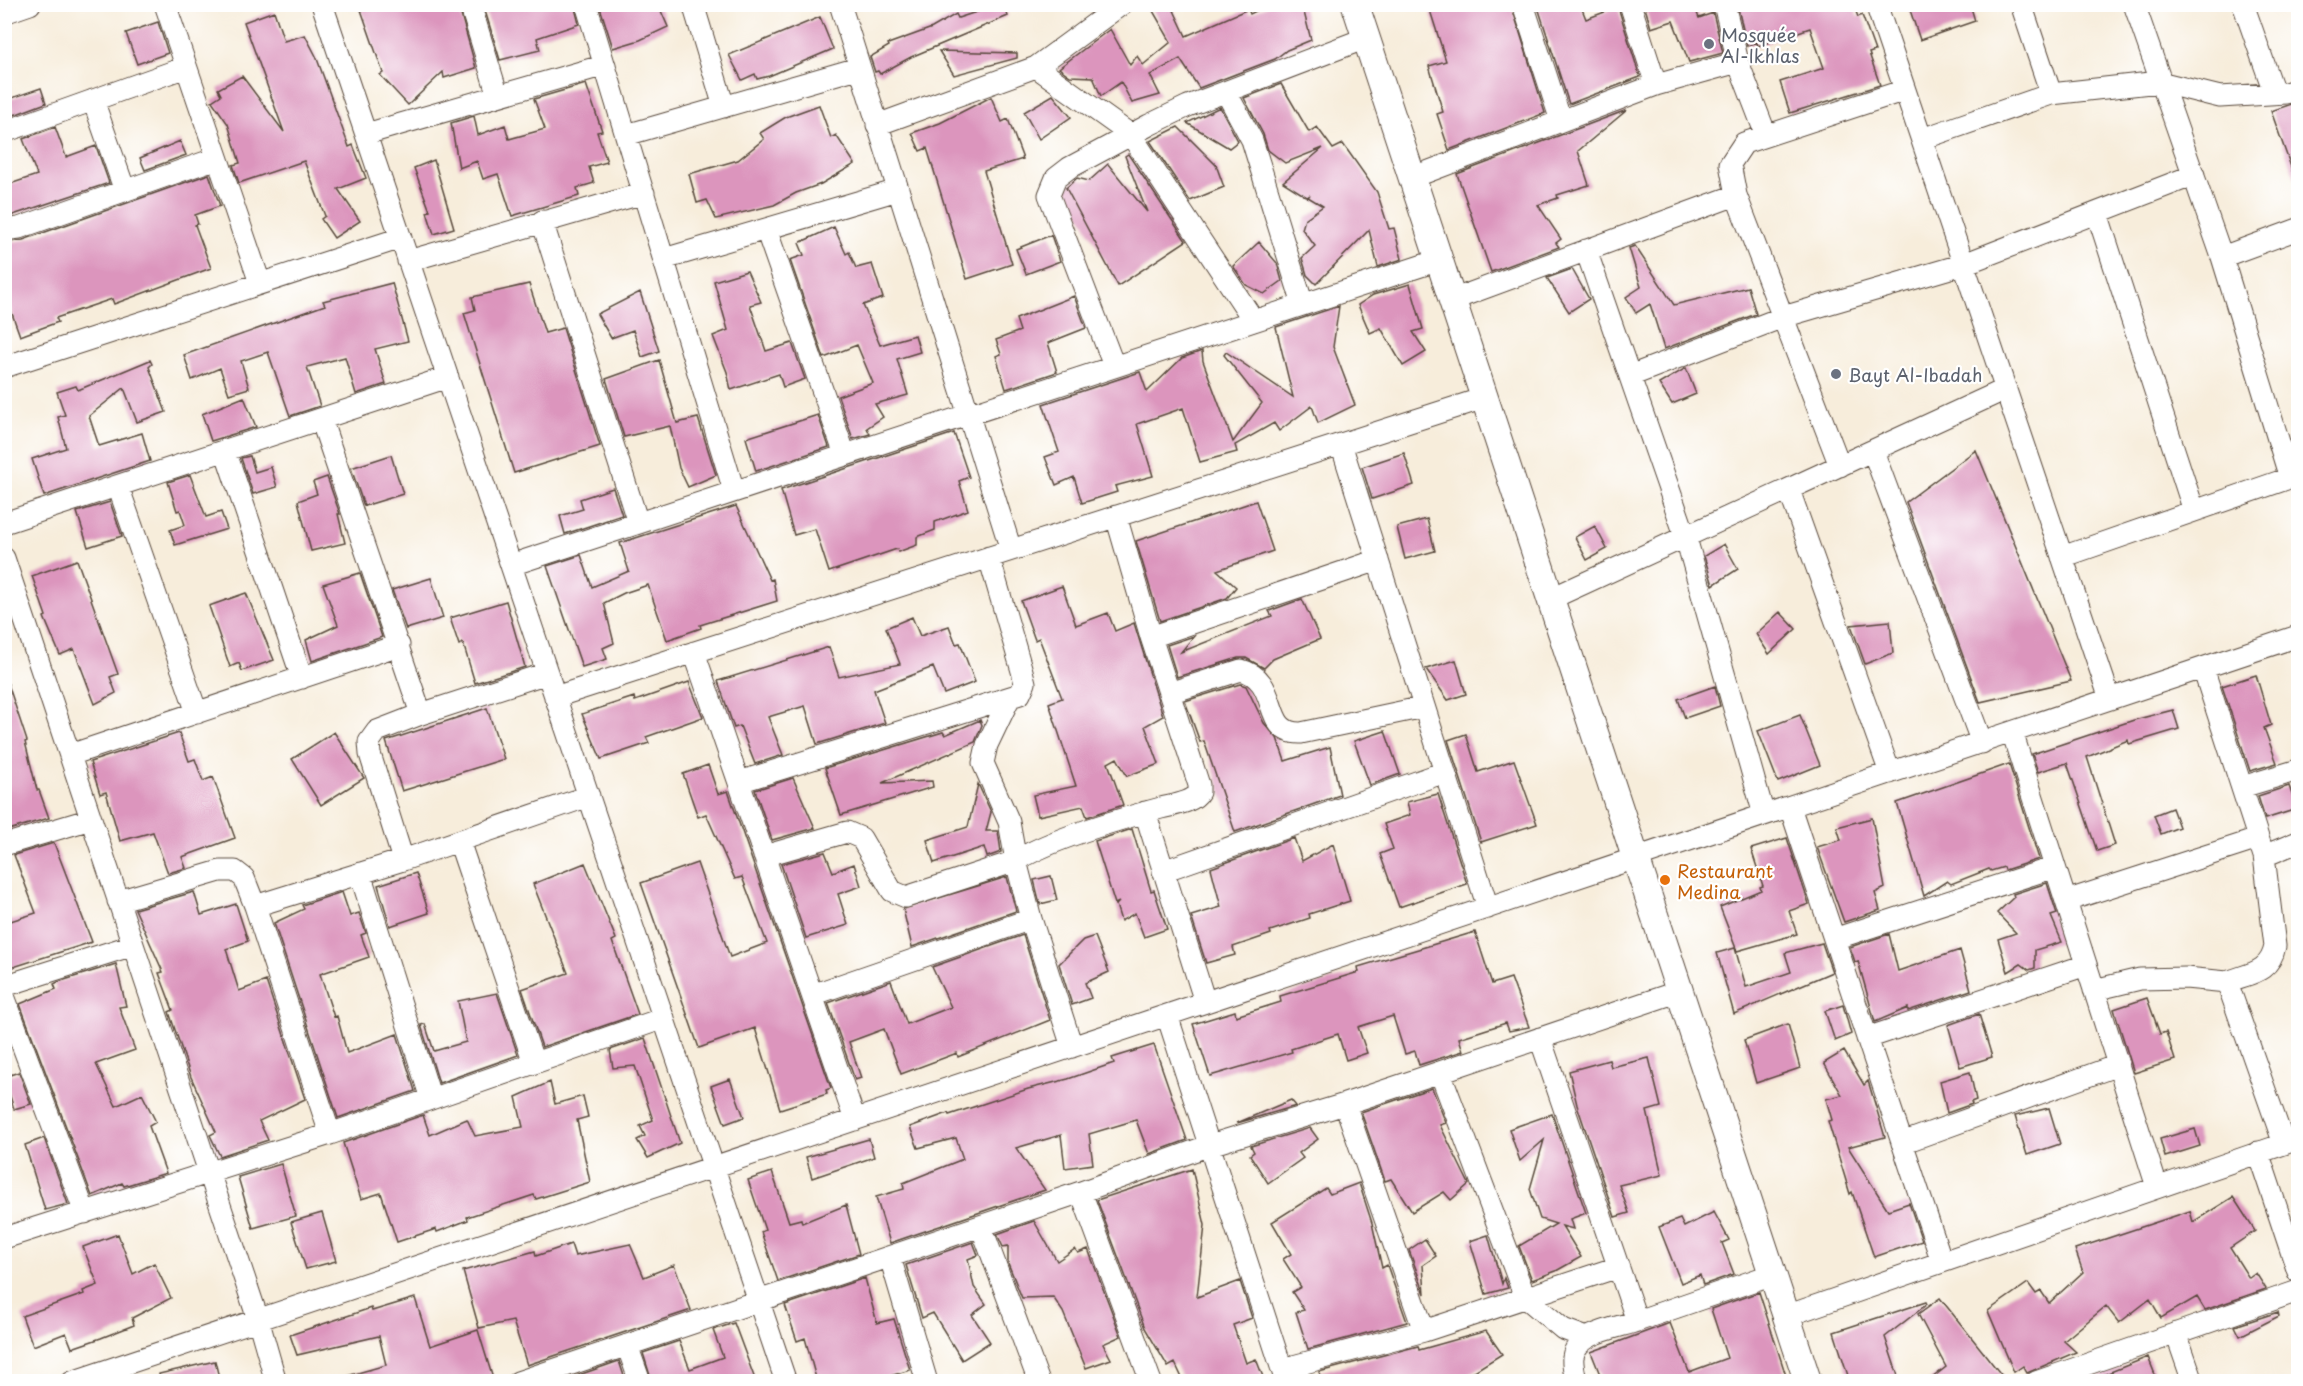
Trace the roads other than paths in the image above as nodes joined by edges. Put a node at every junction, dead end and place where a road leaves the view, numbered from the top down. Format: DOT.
graph roads {
  1 [pos="30,4"];
  2 [pos="165,4"];
  3 [pos="322,4"];
  4 [pos="470,4"];
  5 [pos="586,4"];
  6 [pos="693,4"];
  7 [pos="840,4"];
  8 [pos="1122,4"];
  9 [pos="1354,4"];
  10 [pos="1523,4"];
  11 [pos="1630,4"];
  12 [pos="1724,4"];
  13 [pos="1876,4"];
  14 [pos="2021,4"];
  15 [pos="2134,4"];
  16 [pos="2244,4"];
  17 [pos="4,13"];
  18 [pos="1366,38"];
  19 [pos="1738,62"];
  20 [pos="604,65"];
  21 [pos="186,67"];
  22 [pos="1036,67"];
  23 [pos="858,68"];
  24 [pos="2159,82"];
  25 [pos="1656,85"];
  26 [pos="2298,89"];
  27 [pos="1905,90"];
  28 [pos="1226,92"];
  29 [pos="2274,92"];
  30 [pos="2051,94"];
  31 [pos="498,96"];
  32 [pos="93,100"];
  33 [pos="724,106"];
  34 [pos="1561,121"];
  35 [pos="877,125"];
  36 [pos="4,132"];
  37 [pos="366,134"];
  38 [pos="626,135"];
  39 [pos="1131,135"];
  40 [pos="1766,135"];
  41 [pos="1922,139"];
  42 [pos="217,158"];
  43 [pos="2194,175"];
  44 [pos="1411,178"];
  45 [pos="898,190"];
  46 [pos="125,191"];
  47 [pos="644,193"];
  48 [pos="1736,195"];
  49 [pos="2097,213"];
  50 [pos="542,221"];
  51 [pos="766,229"];
  52 [pos="2298,229"];
  53 [pos="4,230"];
  54 [pos="401,238"];
  55 [pos="1586,250"];
  56 [pos="2222,257"];
  57 [pos="664,259"];
  58 [pos="1439,260"];
  59 [pos="408,261"];
  60 [pos="1964,264"];
  61 [pos="260,284"];
  62 [pos="1452,300"];
  63 [pos="1303,305"];
  64 [pos="1783,317"];
  65 [pos="1254,321"];
  66 [pos="1114,366"];
  67 [pos="4,367"];
  68 [pos="1629,376"];
  69 [pos="448,377"];
  70 [pos="2006,389"];
  71 [pos="1484,398"];
  72 [pos="969,414"];
  73 [pos="321,419"];
  74 [pos="1341,444"];
  75 [pos="225,450"];
  76 [pos="1873,451"];
  77 [pos="845,455"];
  78 [pos="1840,466"];
  79 [pos="2294,476"];
  80 [pos="118,486"];
  81 [pos="1789,490"];
  82 [pos="734,491"];
  83 [pos="2194,511"];
  84 [pos="1116,516"];
  85 [pos="4,523"];
  86 [pos="638,523"];
  87 [pos="1686,538"];
  88 [pos="1011,550"];
  89 [pos="989,557"];
  90 [pos="2062,557"];
  91 [pos="4,558"];
  92 [pos="1378,560"];
  93 [pos="511,565"];
  94 [pos="1550,599"];
  95 [pos="2298,636"];
  96 [pos="1151,637"];
  97 [pos="399,645"];
  98 [pos="694,652"];
  99 [pos="2204,668"];
  100 [pos="547,673"];
  101 [pos="302,678"];
  102 [pos="1169,693"];
  103 [pos="555,697"];
  104 [pos="1009,699"];
  105 [pos="2110,699"];
  106 [pos="1425,707"];
  107 [pos="197,713"];
  108 [pos="421,714"];
  109 [pos="2012,732"];
  110 [pos="1982,742"];
  111 [pos="70,756"];
  112 [pos="2298,770"];
  113 [pos="1445,772"];
  114 [pos="1890,773"];
  115 [pos="739,782"];
  116 [pos="2242,787"];
  117 [pos="589,796"];
  118 [pos="1790,807"];
  119 [pos="1145,812"];
  120 [pos="1764,815"];
  121 [pos="91,819"];
  122 [pos="459,841"];
  123 [pos="2298,842"];
  124 [pos="4,845"];
  125 [pos="2261,847"];
  126 [pos="764,856"];
  127 [pos="1636,858"];
  128 [pos="403,860"];
  129 [pos="1016,861"];
  130 [pos="2055,867"];
  131 [pos="1164,871"];
  132 [pos="360,873"];
  133 [pos="118,901"];
  134 [pos="2066,901"];
  135 [pos="255,906"];
  136 [pos="1488,908"];
  137 [pos="1031,919"];
  138 [pos="1834,939"];
  139 [pos="134,945"];
  140 [pos="2086,965"];
  141 [pos="2227,982"];
  142 [pos="4,986"];
  143 [pos="2094,990"];
  144 [pos="1680,991"];
  145 [pos="812,994"];
  146 [pos="4,996"];
  147 [pos="1205,1002"];
  148 [pos="1167,1016"];
  149 [pos="664,1018"];
  150 [pos="1540,1038"];
  151 [pos="1867,1038"];
  152 [pos="1072,1047"];
  153 [pos="534,1063"];
  154 [pos="2118,1065"];
  155 [pos="1440,1072"];
  156 [pos="431,1099"];
  157 [pos="1345,1104"];
  158 [pos="855,1120"];
  159 [pos="330,1134"];
  160 [pos="2291,1141"];
  161 [pos="1902,1143"];
  162 [pos="1210,1145"];
  163 [pos="2258,1152"];
  164 [pos="714,1167"];
  165 [pos="209,1173"];
  166 [pos="2157,1188"];
  167 [pos="1081,1192"];
  168 [pos="85,1213"];
  169 [pos="981,1226"];
  170 [pos="4,1238"];
  171 [pos="890,1257"];
  172 [pos="1942,1262"];
  173 [pos="1618,1267"];
  174 [pos="2298,1272"];
  175 [pos="1773,1274"];
  176 [pos="2298,1291"];
  177 [pos="1525,1298"];
  178 [pos="759,1301"];
  179 [pos="1786,1316"];
  180 [pos="258,1319"];
  181 [pos="1637,1321"];
  182 [pos="1424,1331"];
  183 [pos="2176,1334"];
  184 [pos="1587,1338"];
  185 [pos="627,1345"];
  186 [pos="2082,1374"];
  187 [pos="1284,1375"];
  188 [pos="525,1381"];
  189 [pos="72,1382"];
  190 [pos="276,1382"];
  191 [pos="640,1382"];
  192 [pos="786,1382"];
  193 [pos="927,1382"];
  194 [pos="1039,1382"];
  195 [pos="1151,1382"];
  196 [pos="1576,1382"];
  197 [pos="1808,1382"];
  198 [pos="2036,1382"];
  199 [pos="2193,1382"];
  1 -- 17 [label="street"];
  2 -- 21 [label="street"];
  3 -- 37 [label="street"];
  4 -- 31 [label="street"];
  5 -- 20 [label="street"];
  6 -- 33 [label="street"];
  7 -- 23 [label="street"];
  8 -- 22 [label="street"];
  9 -- 18 [label="street"];
  10 -- 34 [label="street"];
  11 -- 25 [label="street"];
  12 -- 19 [label="street"];
  13 -- 27 [label="street"];
  14 -- 30 [label="street"];
  15 -- 24 [label="street"];
  16 -- 29 [label="street"];
  18 -- 28 [label="street"];
  18 -- 44 [label="street"];
  19 -- 25 [label="street"];
  19 -- 40 [label="street"];
  20 -- 31 [label="street"];
  20 -- 38 [label="street"];
  21 -- 32 [label="street"];
  21 -- 42 [label="street"];
  22 -- 35 [label="street"];
  22 -- 39 [label="street"];
  23 -- 33 [label="street"];
  23 -- 35 [label="street"];
  24 -- 29 [label="street"];
  24 -- 30 [label="street"];
  24 -- 43 [label="street"];
  25 -- 34 [label="street"];
  26 -- 29 [label="street"];
  27 -- 40 [label="street"];
  27 -- 41 [label="street"];
  28 -- 39 [label="street"];
  28 -- 63 [label="street"];
  30 -- 41 [label="street"];
  31 -- 37 [label="street"];
  32 -- 36 [label="street"];
  32 -- 46 [label="street"];
  33 -- 38 [label="street"];
  34 -- 44 [label="street"];
  35 -- 45 [label="street"];
  37 -- 54 [label="street"];
  38 -- 47 [label="street"];
  39 -- 65 [label="street"];
  39 -- 66 [label="street"];
  40 -- 48 [label="street"];
  41 -- 60 [label="street"];
  42 -- 46 [label="street"];
  42 -- 61 [label="street"];
  43 -- 49 [label="street"];
  43 -- 56 [label="street"];
  44 -- 58 [label="street"];
  45 -- 51 [label="street"];
  45 -- 72 [label="street"];
  46 -- 53 [label="street"];
  47 -- 50 [label="street"];
  47 -- 57 [label="street"];
  48 -- 55 [label="street"];
  48 -- 64 [label="street"];
  49 -- 60 [label="street"];
  49 -- 83 [label="street"];
  50 -- 59 [label="street"];
  50 -- 86 [label="street"];
  51 -- 57 [label="street"];
  51 -- 77 [label="street"];
  52 -- 56 [label="street"];
  54 -- 59 [label="street"];
  54 -- 61 [label="street"];
  55 -- 62 [label="street"];
  55 -- 68 [label="street"];
  56 -- 79 [label="street"];
  57 -- 82 [label="street"];
  58 -- 62 [label="street"];
  58 -- 63 [label="street"];
  59 -- 69 [label="street"];
  60 -- 64 [label="street"];
  60 -- 70 [label="street"];
  61 -- 67 [label="street"];
  62 -- 71 [label="street"];
  63 -- 65 [label="street"];
  64 -- 68 [label="street"];
  64 -- 78 [label="street"];
  65 -- 66 [label="street"];
  66 -- 72 [label="street"];
  68 -- 87 [label="street"];
  69 -- 73 [label="street"];
  69 -- 93 [label="street"];
  70 -- 76 [label="street"];
  70 -- 90 [label="street"];
  71 -- 74 [label="street"];
  71 -- 94 [label="street"];
  72 -- 77 [label="street"];
  72 -- 88 [label="street"];
  73 -- 75 [label="street"];
  73 -- 97 [label="street"];
  74 -- 84 [label="street"];
  74 -- 92 [label="street"];
  75 -- 80 [label="street"];
  75 -- 101 [label="street"];
  76 -- 78 [label="street"];
  76 -- 110 [label="street"];
  77 -- 82 [label="street"];
  78 -- 81 [label="street"];
  79 -- 83 [label="street"];
  80 -- 85 [label="street"];
  80 -- 107 [label="street"];
  81 -- 87 [label="street"];
  81 -- 114 [label="street"];
  82 -- 86 [label="street"];
  83 -- 90 [label="street"];
  84 -- 88 [label="street"];
  84 -- 96 [label="street"];
  86 -- 93 [label="street"];
  87 -- 94 [label="street"];
  87 -- 120 [label="street"];
  88 -- 89 [label="street"];
  89 -- 98 [label="street"];
  89 -- 104 [label="street"];
  90 -- 105 [label="street"];
  91 -- 111 [label="street"];
  92 -- 96 [label="street"];
  92 -- 106 [label="street"];
  93 -- 100 [label="street"];
  94 -- 127 [label="street"];
  95 -- 99 [label="street"];
  96 -- 102 [label="street"];
  97 -- 101 [label="street"];
  97 -- 108 [label="street"];
  98 -- 103 [label="street"];
  98 -- 115 [label="street"];
  99 -- 105 [label="street"];
  99 -- 116 [label="street"];
  100 -- 103 [label="street"];
  100 -- 108 [label="street"];
  101 -- 107 [label="street"];
  102 -- 106 [label="street"];
  102 -- 119 [label="street"];
  103 -- 117 [label="street"];
  104 -- 115 [label="street"];
  104 -- 129 [label="street"];
  105 -- 109 [label="street"];
  106 -- 113 [label="street"];
  107 -- 111 [label="street"];
  108 -- 128 [label="street"];
  109 -- 110 [label="street"];
  109 -- 130 [label="street"];
  110 -- 114 [label="street"];
  111 -- 121 [label="street"];
  112 -- 116 [label="street"];
  113 -- 131 [label="street"];
  113 -- 136 [label="street"];
  114 -- 118 [label="street"];
  115 -- 126 [label="street"];
  116 -- 125 [label="street"];
  117 -- 122 [label="street"];
  117 -- 149 [label="street"];
  118 -- 120 [label="street"];
  118 -- 138 [label="street"];
  119 -- 129 [label="street"];
  119 -- 131 [label="street"];
  120 -- 127 [label="street"];
  121 -- 124 [label="street"];
  121 -- 133 [label="street"];
  122 -- 128 [label="street"];
  122 -- 153 [label="street"];
  123 -- 125 [label="street"];
  125 -- 134 [label="street"];
  125 -- 141 [label="street"];
  126 -- 129 [label="street"];
  126 -- 145 [label="street"];
  127 -- 136 [label="street"];
  127 -- 144 [label="street"];
  128 -- 132 [label="street"];
  129 -- 137 [label="street"];
  130 -- 134 [label="street"];
  130 -- 138 [label="street"];
  131 -- 147 [label="street"];
  132 -- 135 [label="street"];
  132 -- 156 [label="street"];
  133 -- 135 [label="street"];
  133 -- 139 [label="street"];
  134 -- 140 [label="street"];
  135 -- 159 [label="street"];
  136 -- 147 [label="street"];
  137 -- 145 [label="street"];
  137 -- 152 [label="street"];
  138 -- 151 [label="street"];
  139 -- 142 [label="street"];
  139 -- 165 [label="street"];
  140 -- 143 [label="street"];
  140 -- 151 [label="street"];
  141 -- 143 [label="street"];
  141 -- 160 [label="street"];
  143 -- 154 [label="street"];
  144 -- 150 [label="street"];
  144 -- 175 [label="street"];
  145 -- 158 [label="street"];
  146 -- 168 [label="street"];
  147 -- 148 [label="street"];
  148 -- 152 [label="street"];
  148 -- 162 [label="street"];
  149 -- 153 [label="street"];
  149 -- 164 [label="street"];
  150 -- 155 [label="street"];
  150 -- 173 [label="street"];
  151 -- 161 [label="street"];
  152 -- 158 [label="street"];
  153 -- 156 [label="street"];
  154 -- 161 [label="street"];
  154 -- 166 [label="street"];
  155 -- 157 [label="street"];
  155 -- 177 [label="street"];
  156 -- 159 [label="street"];
  157 -- 162 [label="street"];
  157 -- 182 [label="street"];
  158 -- 164 [label="street"];
  159 -- 165 [label="street"];
  160 -- 163 [label="street"];
  161 -- 172 [label="street"];
  162 -- 167 [label="street"];
  162 -- 187 [label="street"];
  163 -- 166 [label="street"];
  163 -- 174 [label="street"];
  164 -- 178 [label="street"];
  164 -- 180 [label="street"];
  165 -- 168 [label="street"];
  165 -- 180 [label="street"];
  166 -- 172 [label="street"];
  167 -- 169 [label="street"];
  167 -- 195 [label="street"];
  168 -- 170 [label="street"];
  169 -- 171 [label="street"];
  169 -- 194 [label="street"];
  171 -- 178 [label="street"];
  171 -- 193 [label="street"];
  172 -- 179 [label="street"];
  173 -- 177 [label="street"];
  173 -- 181 [label="street"];
  175 -- 179 [label="street"];
  175 -- 181 [label="street"];
  176 -- 183 [label="street"];
  177 -- 182 [label="street"];
  177 -- 184 [label="street"];
  178 -- 185 [label="street"];
  178 -- 192 [label="street"];
  179 -- 197 [label="street"];
  180 -- 189 [label="street"];
  180 -- 190 [label="street"];
  181 -- 184 [label="street"];
  182 -- 187 [label="street"];
  183 -- 186 [label="street"];
  183 -- 199 [label="street"];
  184 -- 196 [label="street"];
  185 -- 188 [label="street"];
  185 -- 191 [label="street"];
  186 -- 198 [label="street"];
}
